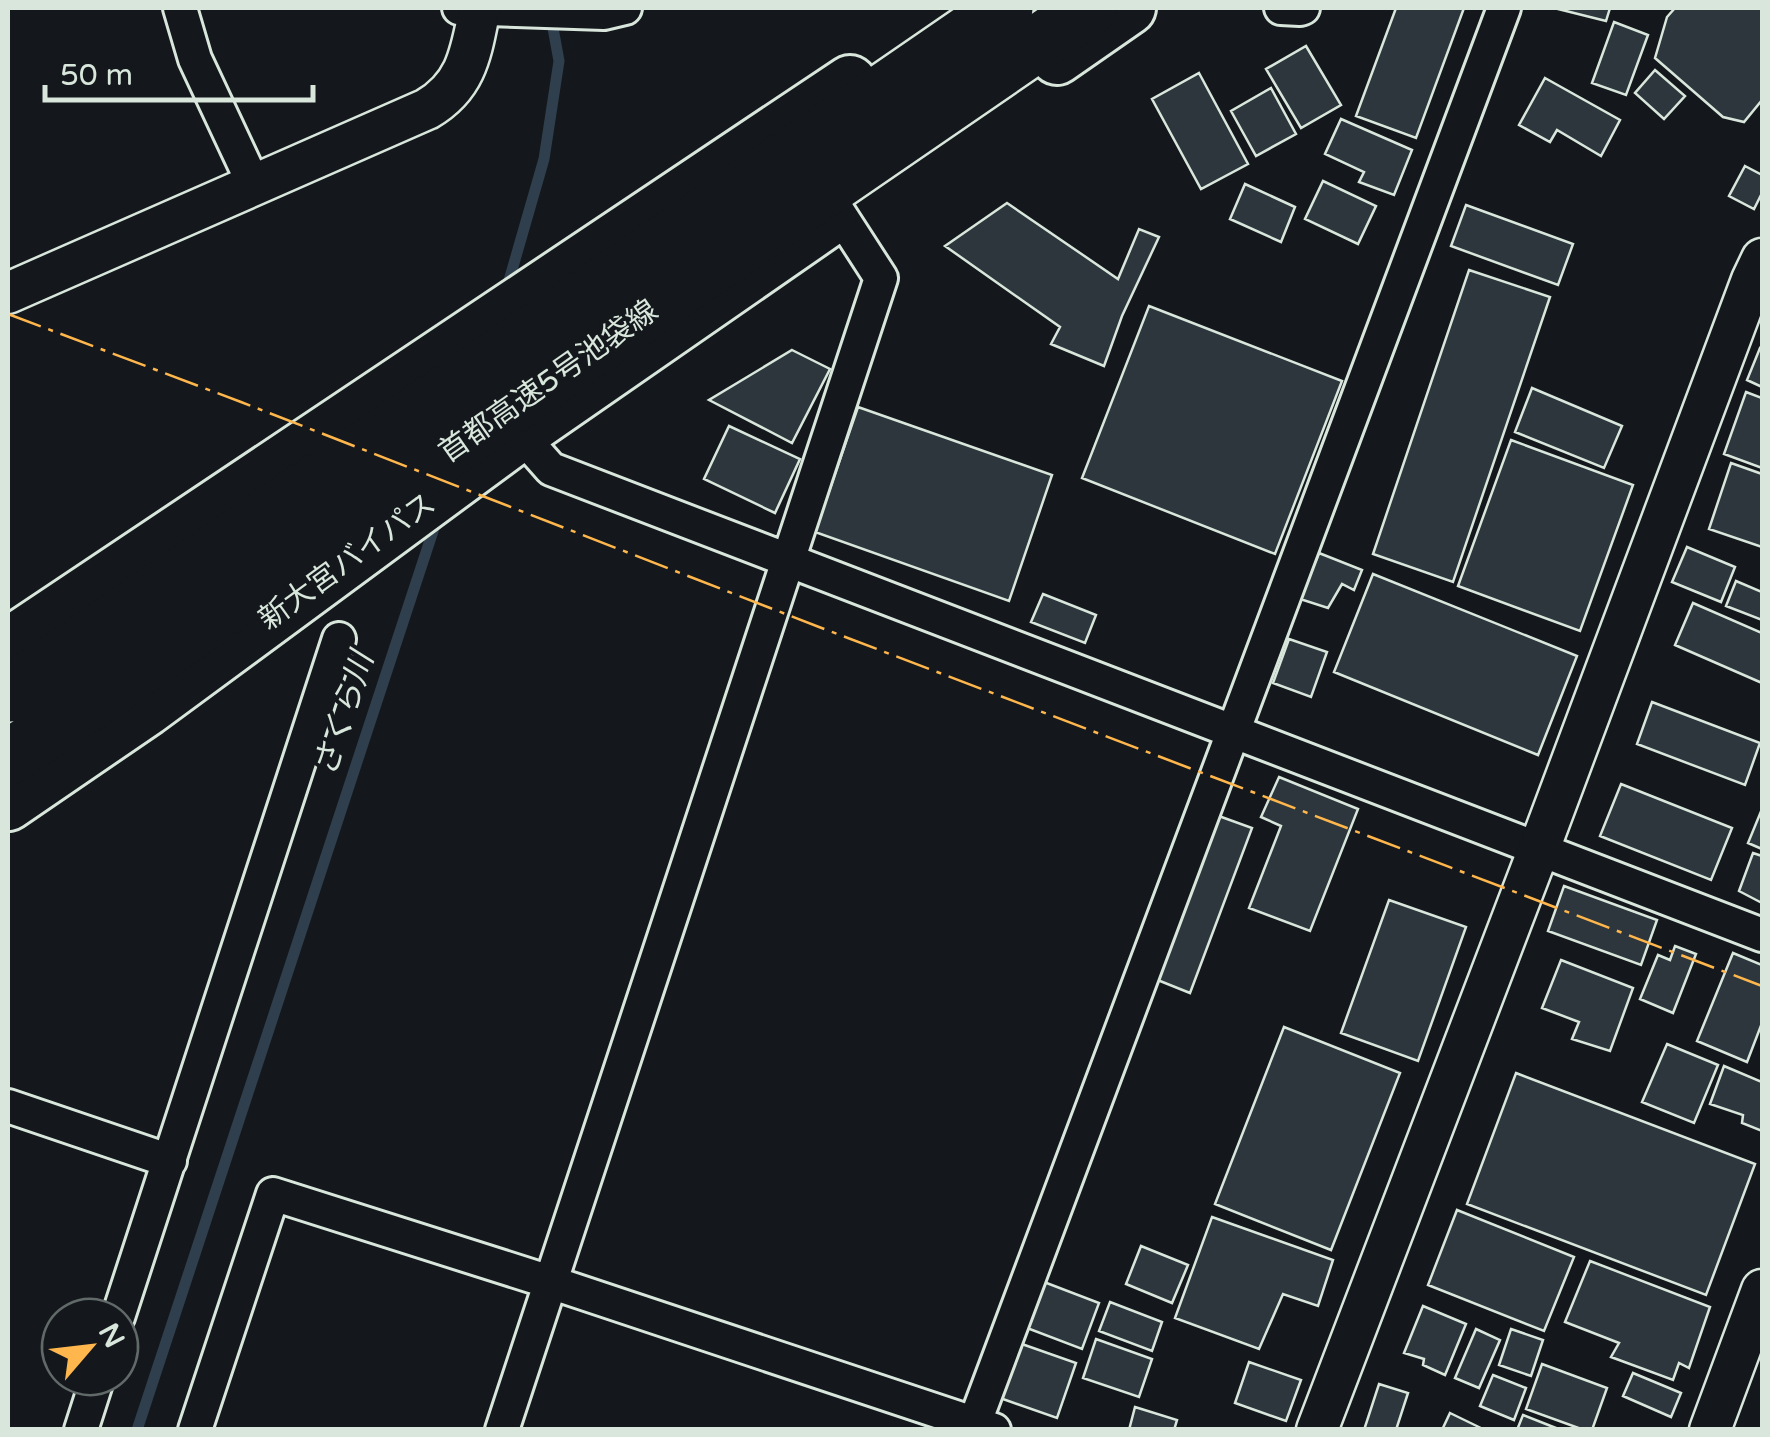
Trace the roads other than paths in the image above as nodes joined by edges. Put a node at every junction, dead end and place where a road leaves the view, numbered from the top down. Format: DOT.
graph roads {
  1 [pos="180,8"];
  2 [pos="459,8"];
  3 [pos="480,8"];
  4 [pos="962,8"];
  5 [pos="1005,8"];
  6 [pos="1089,8"];
  7 [pos="1129,8"];
  8 [pos="1148,8"];
  9 [pos="1282,8"];
  10 [pos="1303,8"];
  11 [pos="1504,8"];
  12 [pos="526,9"];
  13 [pos="602,10"];
  14 [pos="1033,75"];
  15 [pos="254,185"];
  16 [pos="839,213"];
  17 [pos="1762,259"];
  18 [pos="8,292"];
  19 [pos="520,434"];
  20 [pos="788,560"];
  21 [pos="338,639"];
  22 [pos="8,645"];
  23 [pos="8,694"];
  24 [pos="1234,731"];
  25 [pos="8,758"];
  26 [pos="8,804"];
  27 [pos="1539,849"];
  28 [pos="1762,935"];
  29 [pos="8,1106"];
  30 [pos="170,1161"];
  31 [pos="550,1282"];
  32 [pos="1762,1290"];
  33 [pos="125,1297"];
  34 [pos="91,1397"];
  35 [pos="980,1427"];
  36 [pos="80,1430"];
  37 [pos="195,1430"];
  38 [pos="502,1430"];
  39 [pos="1318,1430"];
  40 [pos="1710,1430"];
  1 -- 15 [label="street"];
  2 -- 3 [label="street"];
  3 -- 12 [label="street"];
  3 -- 15 [label="street"];
  4 -- 22 [label="highway"];
  5 -- 23 [label="highway, 首都高速5号池袋線"];
  6 -- 25 [label="highway, 首都高速5号池袋線"];
  7 -- 14 [label="highway, 新大宮バイパス"];
  8 -- 14 [label="highway"];
  9 -- 10 [label="street"];
  11 -- 24 [label="street"];
  12 -- 13 [label="street"];
  14 -- 16 [label="highway, 新大宮バイパス"];
  15 -- 18 [label="street"];
  16 -- 19 [label="highway, 新大宮バイパス"];
  16 -- 20 [label="street"];
  17 -- 27 [label="street"];
  19 -- 20 [label="street"];
  19 -- 26 [label="highway, 新大宮バイパス"];
  20 -- 24 [label="street"];
  20 -- 31 [label="street"];
  21 -- 30 [label="street"];
  24 -- 27 [label="street"];
  24 -- 35 [label="street"];
  27 -- 28 [label="street"];
  27 -- 39 [label="street"];
  29 -- 30 [label="street"];
  30 -- 33 [label="street"];
  31 -- 35 [label="street"];
  31 -- 37 [label="street"];
  31 -- 38 [label="street"];
  32 -- 40 [label="street"];
  34 -- 36 [label="street"];
}
